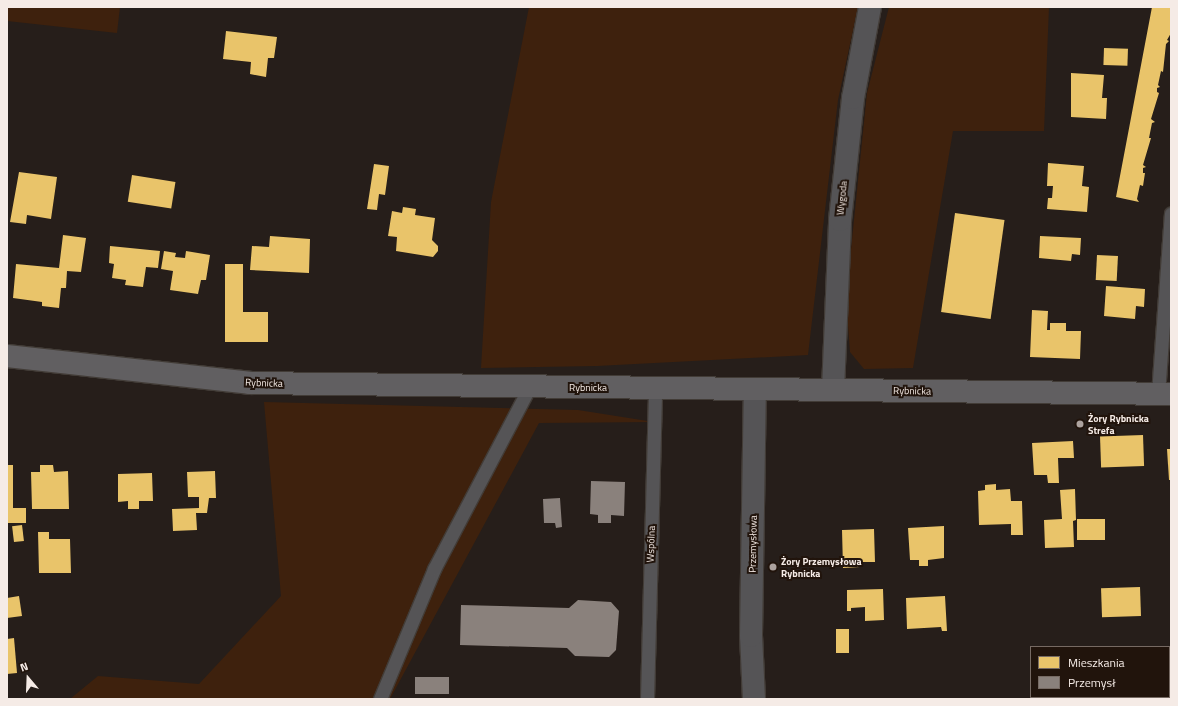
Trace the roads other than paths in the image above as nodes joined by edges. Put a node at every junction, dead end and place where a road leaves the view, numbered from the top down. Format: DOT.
graph roads {
  1 [pos="870,7"];
  2 [pos="1171,213"];
  3 [pos="7,356"];
  4 [pos="529,388"];
  5 [pos="655,388"];
  6 [pos="755,390"];
  7 [pos="834,390"];
  8 [pos="1165,394"];
  9 [pos="380,699"];
  10 [pos="647,699"];
  11 [pos="754,699"];
  1 -- 7 [label="street, Wygoda"];
  2 -- 8 [label="lane"];
  3 -- 4 [label="street, Rybnicka"];
  4 -- 5 [label="street, Rybnicka"];
  4 -- 9 [label="lane"];
  5 -- 6 [label="street, Rybnicka"];
  5 -- 10 [label="lane, Wspólna"];
  6 -- 7 [label="street, Rybnicka"];
  6 -- 11 [label="street, Przemysłowa"];
  7 -- 8 [label="street, Rybnicka"];
}
